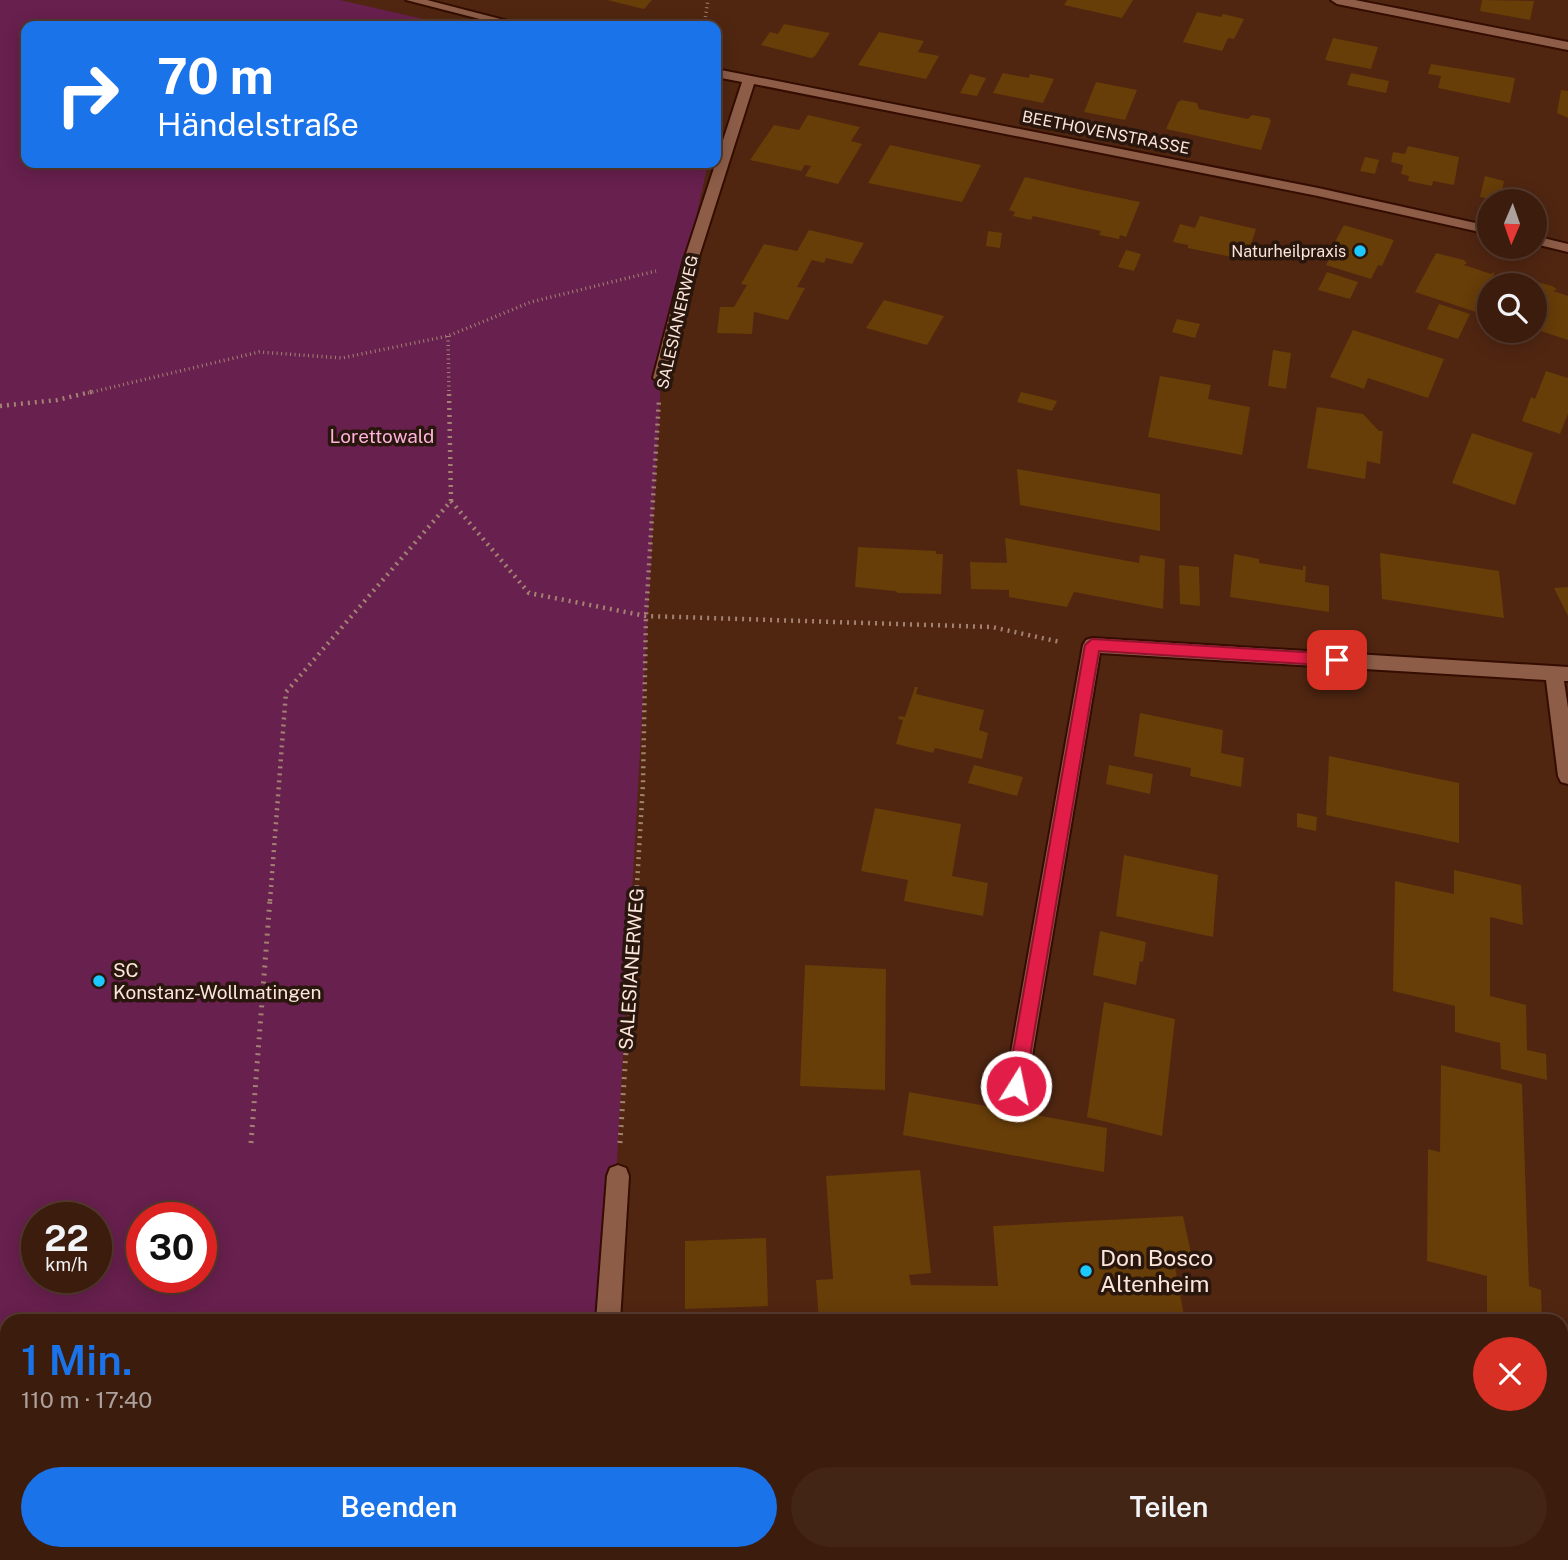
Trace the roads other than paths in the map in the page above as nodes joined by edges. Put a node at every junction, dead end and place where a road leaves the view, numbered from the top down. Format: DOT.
graph roads {
  1 [pos="412,0"];
  2 [pos="1337,0"];
  3 [pos="500,21"];
  4 [pos="1568,46"];
  5 [pos="721,74"];
  6 [pos="749,79"];
  7 [pos="721,166"];
  8 [pos="720,168"];
  9 [pos="1477,227"];
  10 [pos="1547,243"];
  11 [pos="1568,248"];
  12 [pos="661,378"];
  13 [pos="1561,674"];
  14 [pos="1568,776"];
  15 [pos="1016,1086"];
  16 [pos="618,1176"];
  17 [pos="608,1314"];
  1 -- 3 [label="street"];
  2 -- 4 [label="street"];
  5 -- 6 [label="street, BEETHOVENSTRASSE"];
  6 -- 7 [label="street, SALESIANERWEG"];
  6 -- 9 [label="street, BEETHOVENSTRASSE"];
  8 -- 12 [label="street, SALESIANERWEG"];
  10 -- 11 [label="street"];
  13 -- 14 [label="street"];
  13 -- 15 [label="street"];
  16 -- 17 [label="street"];
}
